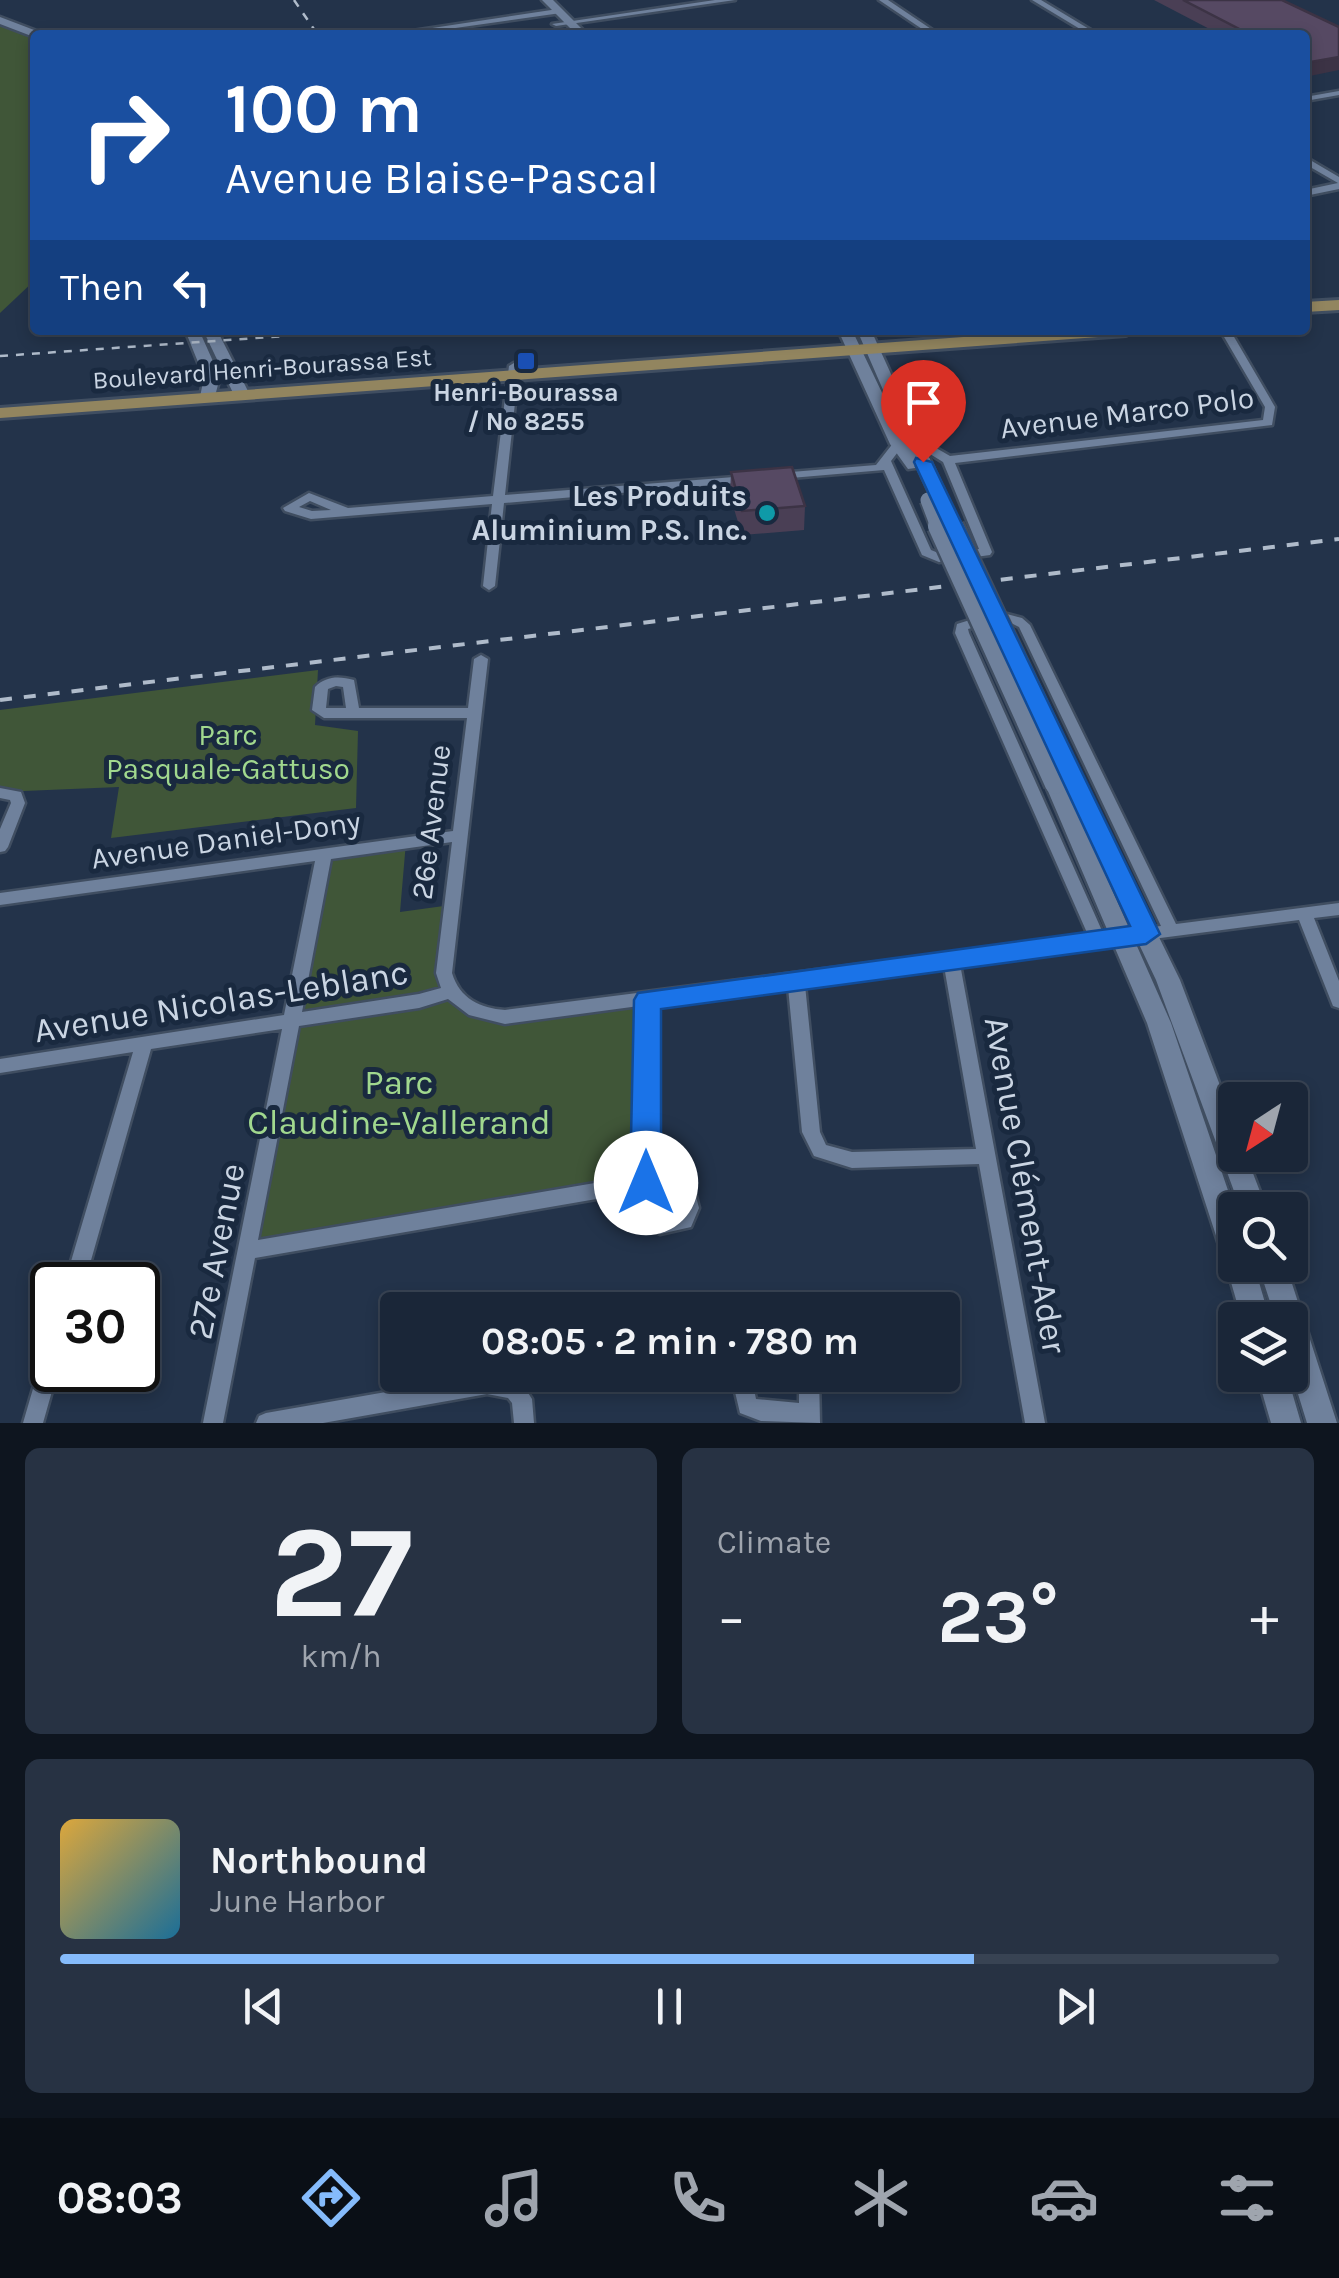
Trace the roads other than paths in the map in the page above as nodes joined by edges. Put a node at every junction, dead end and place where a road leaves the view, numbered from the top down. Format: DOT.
graph roads {
  1 [pos="531,0"];
  2 [pos="546,0"];
  3 [pos="731,0"];
  4 [pos="884,0"];
  5 [pos="1036,0"];
  6 [pos="545,13"];
  7 [pos="557,18"];
  8 [pos="0,20"];
  9 [pos="568,29"];
  10 [pos="425,30"];
  11 [pos="929,30"];
  12 [pos="1087,30"];
  13 [pos="30,32"];
  14 [pos="1339,93"];
  15 [pos="1310,98"];
  16 [pos="1310,163"];
  17 [pos="1339,183"];
  18 [pos="1310,192"];
  19 [pos="1339,305"];
  20 [pos="1310,307"];
  21 [pos="1339,314"];
  22 [pos="1310,317"];
  23 [pos="194,335"];
  24 [pos="213,335"];
  25 [pos="927,335"];
  26 [pos="992,335"];
  27 [pos="1228,335"];
  28 [pos="859,340"];
  29 [pos="514,371"];
  30 [pos="241,390"];
  31 [pos="210,392"];
  32 [pos="0,403"];
  33 [pos="0,413"];
  34 [pos="905,442"];
  35 [pos="948,460"];
  36 [pos="886,461"];
  37 [pos="500,500"];
  38 [pos="344,510"];
  39 [pos="489,586"];
  40 [pos="481,658"];
  41 [pos="352,713"];
  42 [pos="474,713"];
  43 [pos="0,793"];
  44 [pos="459,836"];
  45 [pos="0,848"];
  46 [pos="324,855"];
  47 [pos="0,898"];
  48 [pos="1339,909"];
  49 [pos="1304,914"];
  50 [pos="1134,936"];
  51 [pos="951,959"];
  52 [pos="796,980"];
  53 [pos="450,992"];
  54 [pos="647,1000"];
  55 [pos="1339,1001"];
  56 [pos="294,1021"];
  57 [pos="144,1044"];
  58 [pos="0,1066"];
  59 [pos="988,1156"];
  60 [pos="1247,1192"];
  61 [pos="1218,1200"];
  62 [pos="250,1250"];
  63 [pos="81,1262"];
  64 [pos="1308,1378"];
  65 [pos="43,1392"];
  66 [pos="744,1392"];
  67 [pos="809,1392"];
  68 [pos="1277,1392"];
  69 [pos="810,1418"];
  70 [pos="34,1423"];
  71 [pos="213,1423"];
  72 [pos="266,1423"];
  73 [pos="524,1423"];
  74 [pos="1035,1423"];
  75 [pos="1286,1423"];
  76 [pos="1322,1423"];
  1 -- 6 [label="street"];
  2 -- 7 [label="street"];
  3 -- 9 [label="street"];
  4 -- 11 [label="street"];
  5 -- 12 [label="street"];
  6 -- 7 [label="street"];
  6 -- 10 [label="street"];
  7 -- 9 [label="street"];
  8 -- 13 [label="street"];
  14 -- 15 [label="street"];
  16 -- 17 [label="street"];
  17 -- 18 [label="street"];
  19 -- 20 [label="main road"];
  21 -- 22 [label="main road"];
  23 -- 31 [label="street"];
  24 -- 30 [label="street"];
  25 -- 28 [label="main road, Boulevard Henri-Bourassa Est"];
  26 -- 28 [label="main road, Boulevard Henri-Bourassa Est"];
  27 -- 35 [label="street, Avenue Marco Polo"];
  28 -- 29 [label="main road, Boulevard Henri-Bourassa Est"];
  28 -- 34 [label="street"];
  29 -- 30 [label="main road, Boulevard Henri-Bourassa Est"];
  29 -- 37 [label="street"];
  30 -- 31 [label="main road, Boulevard Henri-Bourassa Est"];
  31 -- 32 [label="main road, Boulevard Henri-Bourassa Est"];
  31 -- 33 [label="main road, Boulevard Henri-Bourassa Est"];
  34 -- 35 [label="street"];
  34 -- 36 [label="street"];
  34 -- 50 [label="street, bridge"];
  35 -- 36 [label="street"];
  36 -- 37 [label="street"];
  37 -- 38 [label="street"];
  37 -- 39 [label="street"];
  40 -- 42 [label="street, 26e Avenue"];
  41 -- 42 [label="street"];
  42 -- 44 [label="street, 26e Avenue"];
  43 -- 45 [label="street"];
  44 -- 46 [label="street, Avenue Daniel-Dony"];
  44 -- 53 [label="street, 26e Avenue"];
  46 -- 47 [label="street, Avenue Daniel-Dony"];
  46 -- 56 [label="street, 27e Avenue"];
  48 -- 49 [label="street"];
  49 -- 50 [label="street"];
  49 -- 55 [label="street"];
  50 -- 50 [label="street"];
  50 -- 51 [label="street"];
  50 -- 60 [label="street"];
  50 -- 61 [label="street"];
  51 -- 52 [label="street"];
  51 -- 59 [label="street, Avenue Clément-Ader"];
  52 -- 54 [label="street"];
  52 -- 59 [label="street"];
  53 -- 54 [label="street"];
  53 -- 56 [label="street, Avenue Nicolas-Leblanc"];
  54 -- 62 [label="street"];
  56 -- 57 [label="street, Avenue Nicolas-Leblanc"];
  56 -- 62 [label="street, 27e Avenue"];
  57 -- 58 [label="street, Avenue Nicolas-Leblanc"];
  57 -- 63 [label="street"];
  59 -- 74 [label="street, Avenue Clément-Ader"];
  62 -- 71 [label="street, 27e Avenue"];
  64 -- 76 [label="street"];
  65 -- 70 [label="street"];
  66 -- 69 [label="street"];
  67 -- 69 [label="street"];
  68 -- 75 [label="street"];
  72 -- 73 [label="street"];
}
